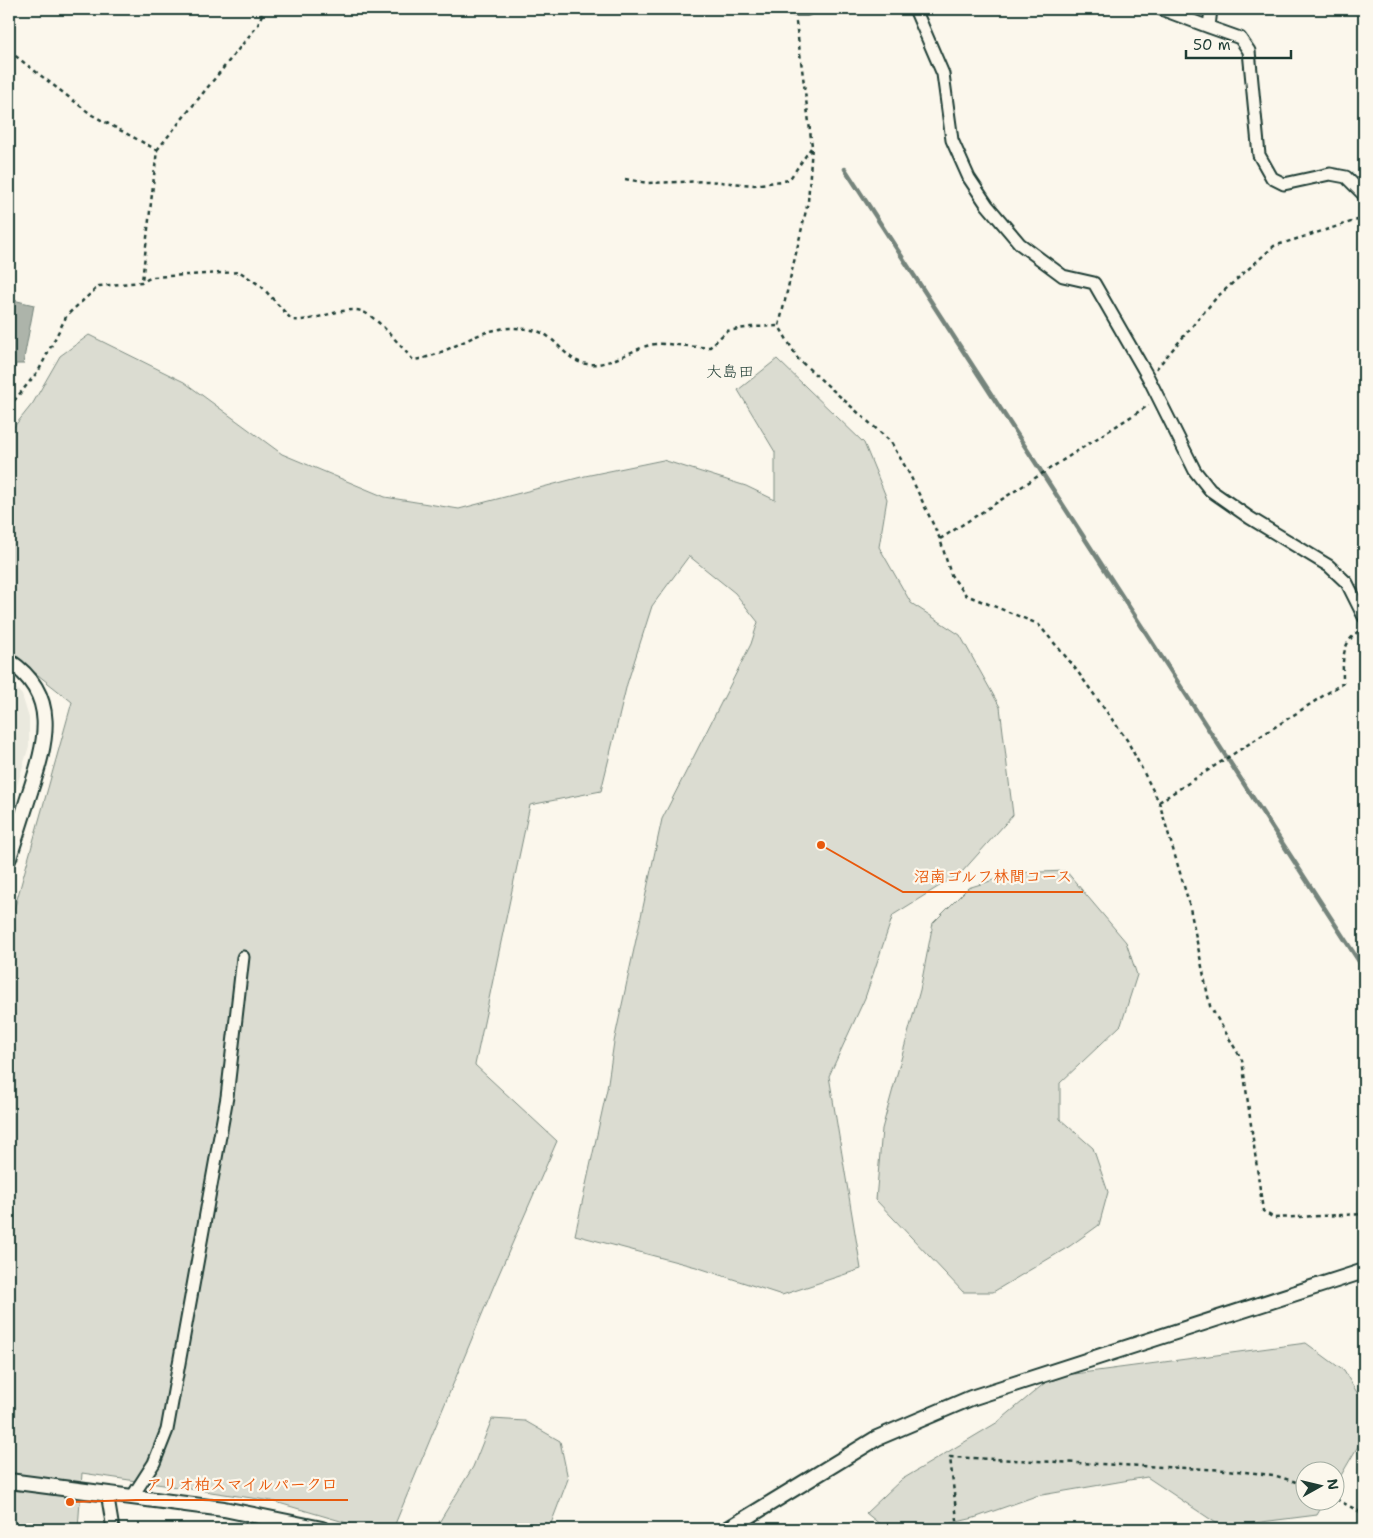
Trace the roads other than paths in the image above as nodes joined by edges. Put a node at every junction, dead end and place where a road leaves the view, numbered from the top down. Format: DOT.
graph roads {
  1 [pos="794,9"];
  2 [pos="807,9"];
  3 [pos="915,9"];
  4 [pos="1161,9"];
  5 [pos="1210,9"];
  6 [pos="1209,27"];
  7 [pos="1364,195"];
  8 [pos="1364,617"];
  9 [pos="9,661"];
  10 [pos="9,858"];
  11 [pos="243,957"];
  12 [pos="1364,1271"];
  13 [pos="9,1481"];
  14 [pos="108,1494"];
  15 [pos="132,1497"];
  16 [pos="113,1529"];
  17 [pos="322,1529"];
  18 [pos="728,1529"];
  1 -- 2 [label="street"];
  3 -- 8 [label="street"];
  4 -- 6 [label="street"];
  5 -- 6 [label="street"];
  6 -- 7 [label="street"];
  9 -- 10 [label="street"];
  11 -- 15 [label="street"];
  12 -- 18 [label="street"];
  13 -- 14 [label="street"];
  14 -- 15 [label="street"];
  14 -- 16 [label="street"];
  15 -- 17 [label="street"];
}
